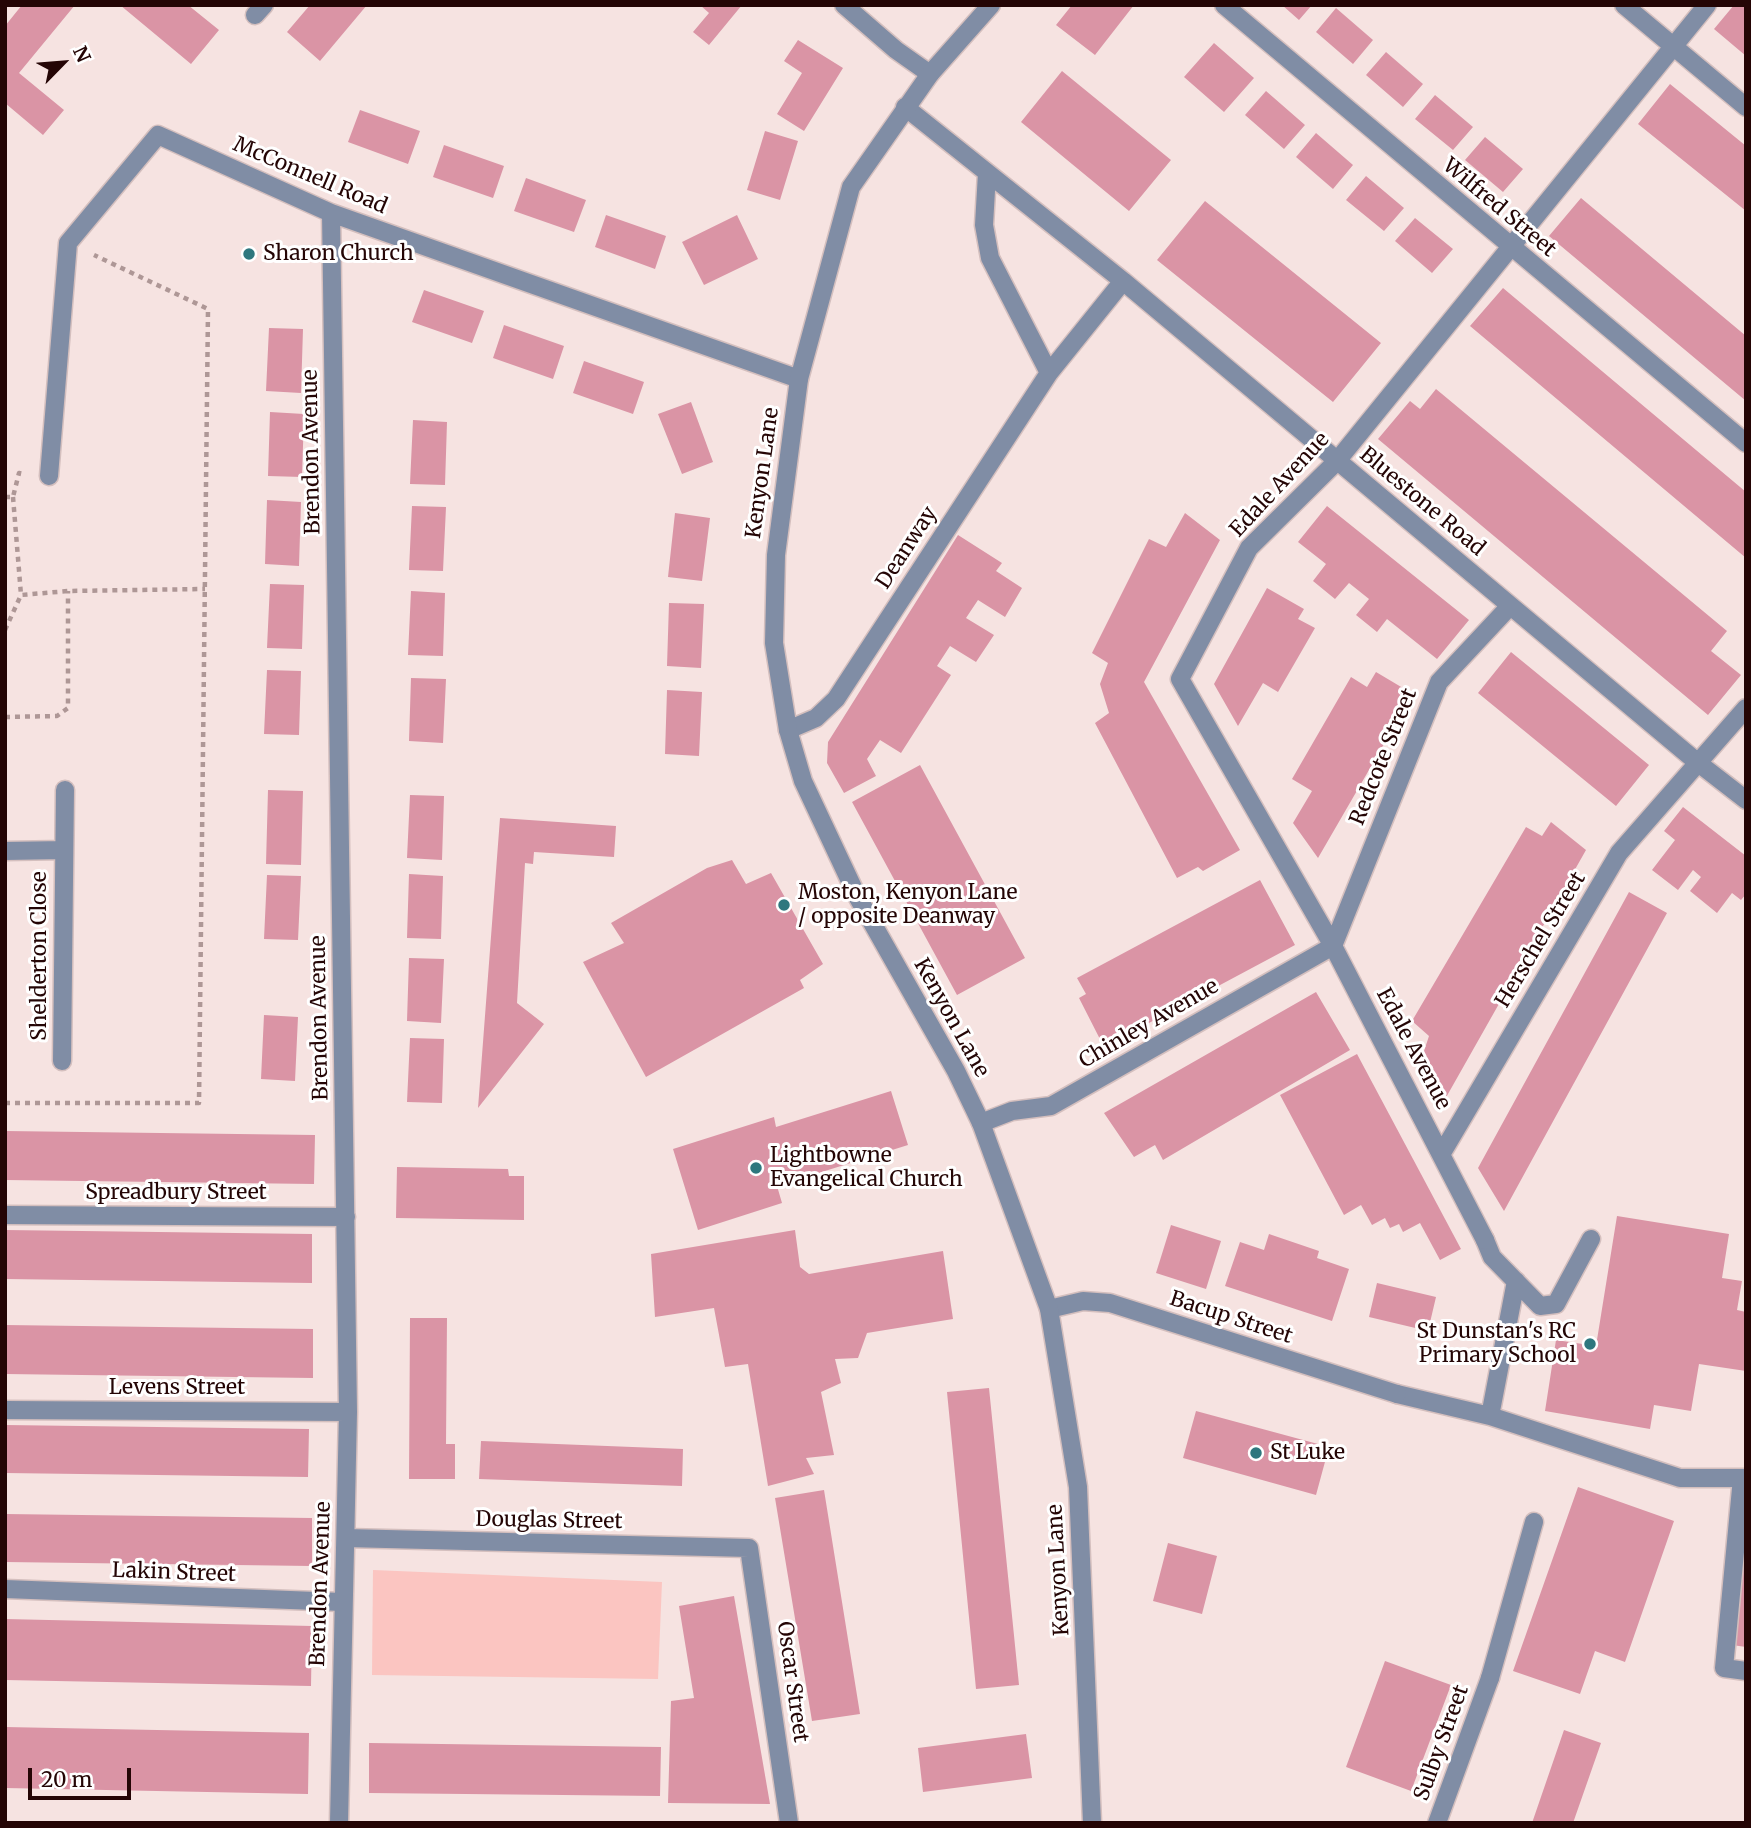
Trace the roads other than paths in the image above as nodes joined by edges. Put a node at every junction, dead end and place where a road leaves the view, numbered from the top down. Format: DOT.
graph roads {
  1 [pos="844,5"];
  2 [pos="991,5"];
  3 [pos="1224,5"];
  4 [pos="1624,5"];
  5 [pos="1707,5"];
  6 [pos="1672,46"];
  7 [pos="930,74"];
  8 [pos="905,107"];
  9 [pos="1746,107"];
  10 [pos="987,173"];
  11 [pos="331,213"];
  12 [pos="1511,248"];
  13 [pos="1123,281"];
  14 [pos="1049,373"];
  15 [pos="799,379"];
  16 [pos="1746,443"];
  17 [pos="1337,460"];
  18 [pos="49,476"];
  19 [pos="1510,606"];
  20 [pos="1746,708"];
  21 [pos="789,730"];
  22 [pos="1697,762"];
  23 [pos="65,790"];
  24 [pos="1746,800"];
  25 [pos="64,850"];
  26 [pos="5,851"];
  27 [pos="1333,946"];
  28 [pos="62,1061"];
  29 [pos="981,1123"];
  30 [pos="1442,1153"];
  31 [pos="5,1215"];
  32 [pos="346,1217"];
  33 [pos="1591,1239"];
  34 [pos="1516,1281"];
  35 [pos="1049,1310"];
  36 [pos="5,1410"];
  37 [pos="348,1412"];
  38 [pos="1490,1416"];
  39 [pos="1744,1478"];
  40 [pos="1534,1522"];
  41 [pos="346,1538"];
  42 [pos="750,1548"];
  43 [pos="5,1589"];
  44 [pos="342,1602"];
  45 [pos="1746,1671"];
  46 [pos="339,1823"];
  47 [pos="789,1823"];
  48 [pos="1092,1823"];
  49 [pos="1437,1823"];
  1 -- 7 [label="street"];
  2 -- 7 [label="street, Kenyon Lane"];
  3 -- 12 [label="street, Wilfred Street"];
  4 -- 6 [label="street"];
  5 -- 6 [label="street, Edale Avenue"];
  6 -- 9 [label="street"];
  6 -- 12 [label="street, Edale Avenue"];
  7 -- 8 [label="street, Kenyon Lane"];
  8 -- 10 [label="street, Bluestone Road"];
  8 -- 15 [label="street, Kenyon Lane"];
  10 -- 13 [label="street, Bluestone Road"];
  10 -- 14 [label="street"];
  11 -- 15 [label="street, McConnell Road"];
  11 -- 18 [label="street, McConnell Road"];
  11 -- 32 [label="street, Brendon Avenue"];
  12 -- 16 [label="street, Wilfred Street"];
  12 -- 17 [label="street, Edale Avenue"];
  13 -- 14 [label="street, Deanway"];
  13 -- 17 [label="street, Bluestone Road"];
  14 -- 21 [label="street, Deanway"];
  15 -- 21 [label="street, Kenyon Lane"];
  17 -- 19 [label="street, Bluestone Road"];
  17 -- 27 [label="street, Edale Avenue"];
  19 -- 22 [label="street, Bluestone Road"];
  19 -- 27 [label="street, Redcote Street"];
  20 -- 22 [label="street, Herschel Street"];
  21 -- 29 [label="street, Kenyon Lane"];
  22 -- 24 [label="street, Bluestone Road"];
  22 -- 30 [label="street, Herschel Street"];
  23 -- 25 [label="street, Shelderton Close"];
  25 -- 26 [label="street, Shelderton Close"];
  25 -- 28 [label="street, Shelderton Close"];
  27 -- 29 [label="street, Chinley Avenue"];
  27 -- 30 [label="street, Edale Avenue"];
  29 -- 35 [label="street, Kenyon Lane"];
  30 -- 34 [label="street, Edale Avenue"];
  31 -- 32 [label="street, Spreadbury Street"];
  32 -- 37 [label="street, Brendon Avenue"];
  33 -- 34 [label="street, Edale Avenue"];
  34 -- 38 [label="street"];
  35 -- 38 [label="street, Bacup Street"];
  35 -- 48 [label="street, Kenyon Lane"];
  36 -- 37 [label="street, Levens Street"];
  37 -- 41 [label="street, Brendon Avenue"];
  38 -- 39 [label="street, Bacup Street"];
  39 -- 45 [label="street"];
  40 -- 49 [label="street, Sulby Street"];
  41 -- 42 [label="street, Douglas Street"];
  41 -- 44 [label="street, Brendon Avenue"];
  42 -- 47 [label="street, Oscar Street"];
  43 -- 44 [label="street, Lakin Street"];
  44 -- 46 [label="street, Brendon Avenue"];
}
